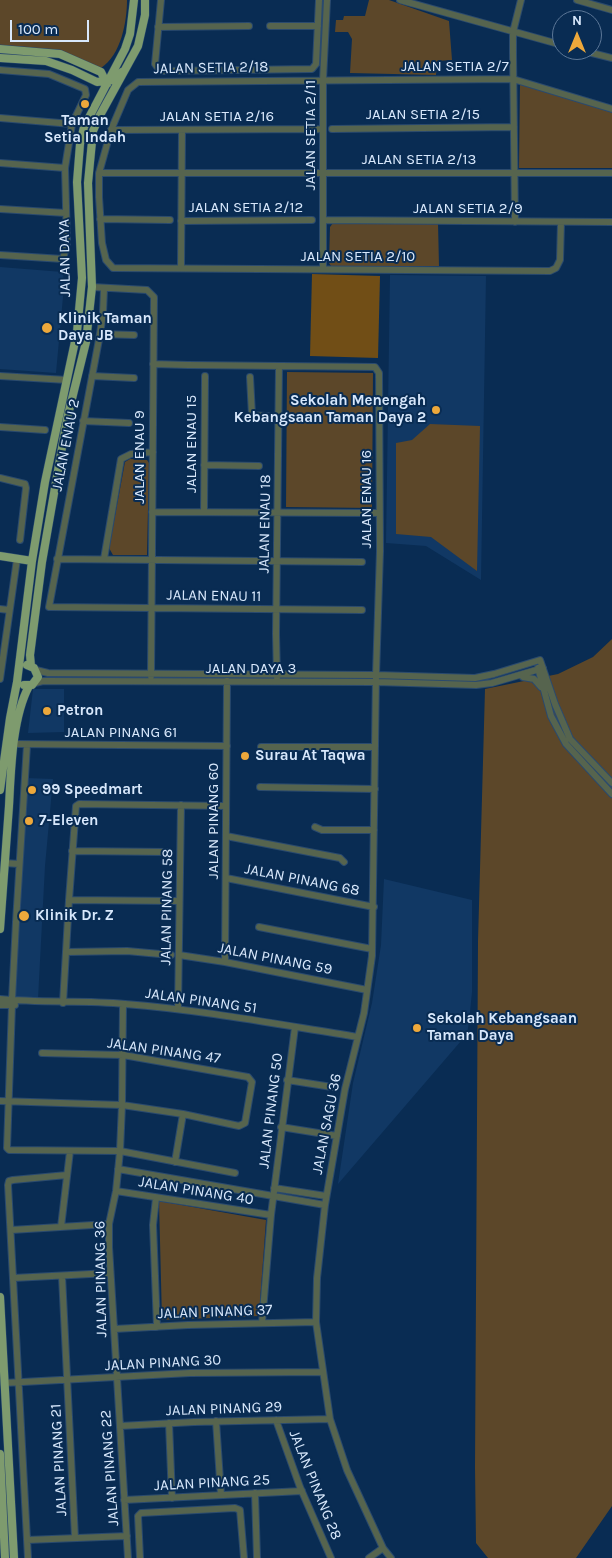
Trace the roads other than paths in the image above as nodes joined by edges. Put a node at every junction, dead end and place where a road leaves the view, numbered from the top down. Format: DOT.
graph roads {
  1 [pos="134,0"];
  2 [pos="144,0"];
  3 [pos="161,0"];
  4 [pos="319,0"];
  5 [pos="327,0"];
  6 [pos="400,0"];
  7 [pos="521,0"];
  8 [pos="577,0"];
  9 [pos="413,2"];
  10 [pos="612,10"];
  11 [pos="249,26"];
  12 [pos="270,26"];
  13 [pos="318,26"];
  14 [pos="158,27"];
  15 [pos="513,32"];
  16 [pos="552,42"];
  17 [pos="0,49"];
  18 [pos="0,58"];
  19 [pos="119,58"];
  20 [pos="129,62"];
  21 [pos="92,68"];
  22 [pos="0,70"];
  23 [pos="88,78"];
  24 [pos="513,79"];
  25 [pos="323,80"];
  26 [pos="106,82"];
  27 [pos="96,103"];
  28 [pos="612,109"];
  29 [pos="99,117"];
  30 [pos="0,118"];
  31 [pos="72,124"];
  32 [pos="514,127"];
  33 [pos="323,129"];
  34 [pos="332,129"];
  35 [pos="111,130"];
  36 [pos="182,130"];
  37 [pos="0,163"];
  38 [pos="65,168"];
  39 [pos="99,173"];
  40 [pos="323,173"];
  41 [pos="514,173"];
  42 [pos="612,173"];
  43 [pos="182,174"];
  44 [pos="0,209"];
  45 [pos="66,213"];
  46 [pos="100,219"];
  47 [pos="170,220"];
  48 [pos="312,220"];
  49 [pos="323,220"];
  50 [pos="182,221"];
  51 [pos="515,222"];
  52 [pos="561,222"];
  53 [pos="612,222"];
  54 [pos="0,255"];
  55 [pos="113,268"];
  56 [pos="181,268"];
  57 [pos="324,269"];
  58 [pos="92,287"];
  59 [pos="104,289"];
  60 [pos="100,334"];
  61 [pos="134,335"];
  62 [pos="153,364"];
  63 [pos="279,366"];
  64 [pos="0,376"];
  65 [pos="92,376"];
  66 [pos="205,376"];
  67 [pos="250,377"];
  68 [pos="134,378"];
  69 [pos="67,380"];
  70 [pos="279,417"];
  71 [pos="83,421"];
  72 [pos="129,423"];
  73 [pos="0,427"];
  74 [pos="45,430"];
  75 [pos="153,452"];
  76 [pos="204,465"];
  77 [pos="259,466"];
  78 [pos="0,478"];
  79 [pos="152,512"];
  80 [pos="204,512"];
  81 [pos="278,512"];
  82 [pos="380,513"];
  83 [pos="20,540"];
  84 [pos="0,556"];
  85 [pos="17,559"];
  86 [pos="57,559"];
  87 [pos="104,559"];
  88 [pos="152,560"];
  89 [pos="32,561"];
  90 [pos="277,561"];
  91 [pos="362,562"];
  92 [pos="49,606"];
  93 [pos="152,608"];
  94 [pos="0,609"];
  95 [pos="9,610"];
  96 [pos="276,610"];
  97 [pos="362,610"];
  98 [pos="34,668"];
  99 [pos="541,669"];
  100 [pos="151,673"];
  101 [pos="18,675"];
  102 [pos="0,678"];
  103 [pos="277,678"];
  104 [pos="376,678"];
  105 [pos="514,678"];
  106 [pos="151,681"];
  107 [pos="227,681"];
  108 [pos="468,681"];
  109 [pos="32,684"];
  110 [pos="543,690"];
  111 [pos="15,744"];
  112 [pos="27,745"];
  113 [pos="227,746"];
  114 [pos="261,746"];
  115 [pos="375,748"];
  116 [pos="612,783"];
  117 [pos="260,787"];
  118 [pos="375,789"];
  119 [pos="0,790"];
  120 [pos="612,794"];
  121 [pos="181,805"];
  122 [pos="226,806"];
  123 [pos="315,827"];
  124 [pos="374,830"];
  125 [pos="226,836"];
  126 [pos="72,851"];
  127 [pos="167,852"];
  128 [pos="344,862"];
  129 [pos="5,863"];
  130 [pos="19,864"];
  131 [pos="226,878"];
  132 [pos="69,900"];
  133 [pos="179,901"];
  134 [pos="374,907"];
  135 [pos="259,927"];
  136 [pos="0,929"];
  137 [pos="372,948"];
  138 [pos="66,952"];
  139 [pos="171,955"];
  140 [pos="179,956"];
  141 [pos="226,962"];
  142 [pos="367,990"];
  143 [pos="0,999"];
  144 [pos="12,1002"];
  145 [pos="63,1003"];
  146 [pos="123,1004"];
  147 [pos="0,1005"];
  148 [pos="178,1009"];
  149 [pos="295,1027"];
  150 [pos="358,1038"];
  151 [pos="42,1053"];
  152 [pos="123,1055"];
  153 [pos="287,1080"];
  154 [pos="332,1087"];
  155 [pos="0,1101"];
  156 [pos="9,1101"];
  157 [pos="122,1105"];
  158 [pos="183,1114"];
  159 [pos="281,1127"];
  160 [pos="337,1136"];
  161 [pos="70,1152"];
  162 [pos="120,1152"];
  163 [pos="174,1162"];
  164 [pos="118,1169"];
  165 [pos="235,1173"];
  166 [pos="68,1176"];
  167 [pos="274,1188"];
  168 [pos="116,1191"];
  169 [pos="326,1196"];
  170 [pos="273,1197"];
  171 [pos="156,1198"];
  172 [pos="325,1205"];
  173 [pos="271,1216"];
  174 [pos="109,1224"];
  175 [pos="61,1226"];
  176 [pos="11,1230"];
  177 [pos="110,1273"];
  178 [pos="62,1276"];
  179 [pos="13,1278"];
  180 [pos="0,1297"];
  181 [pos="316,1322"];
  182 [pos="262,1323"];
  183 [pos="157,1326"];
  184 [pos="114,1329"];
  185 [pos="1,1333"];
  186 [pos="322,1372"];
  187 [pos="117,1377"];
  188 [pos="67,1380"];
  189 [pos="18,1382"];
  190 [pos="4,1383"];
  191 [pos="330,1419"];
  192 [pos="276,1420"];
  193 [pos="216,1421"];
  194 [pos="169,1423"];
  195 [pos="120,1426"];
  196 [pos="0,1454"];
  197 [pos="302,1491"];
  198 [pos="255,1493"];
  199 [pos="222,1495"];
  200 [pos="172,1498"];
  201 [pos="124,1500"];
  202 [pos="126,1536"];
  203 [pos="75,1538"];
  204 [pos="27,1540"];
  205 [pos="383,1548"];
  206 [pos="5,1558"];
  207 [pos="14,1558"];
  208 [pos="28,1558"];
  209 [pos="128,1558"];
  210 [pos="140,1558"];
  211 [pos="244,1558"];
  212 [pos="257,1558"];
  213 [pos="331,1558"];
  214 [pos="370,1558"];
  215 [pos="391,1558"];
  1 -- 19 [label="main road, JALAN DAYA"];
  2 -- 20 [label="main road, JALAN DAYA"];
  3 -- 14 [label="street"];
  4 -- 13 [label="street"];
  5 -- 25 [label="street, JALAN SETIA 2/11"];
  6 -- 9 [label="street"];
  7 -- 15 [label="street"];
  8 -- 10 [label="street"];
  9 -- 15 [label="street"];
  11 -- 14 [label="street"];
  12 -- 13 [label="street"];
  13 -- 14 [label="street"];
  15 -- 16 [label="street"];
  15 -- 24 [label="street"];
  17 -- 21 [label="main road"];
  18 -- 23 [label="main road"];
  19 -- 21 [label="main road"];
  19 -- 26 [label="main road, JALAN DAYA"];
  20 -- 26 [label="main road"];
  20 -- 29 [label="main road, JALAN DAYA"];
  21 -- 26 [label="main road"];
  22 -- 31 [label="street"];
  23 -- 26 [label="main road"];
  23 -- 27 [label="main road"];
  24 -- 25 [label="street, JALAN SETIA 2/7"];
  24 -- 28 [label="street, JALAN SETIA 2/7"];
  24 -- 32 [label="street"];
  25 -- 33 [label="street, JALAN SETIA 2/11"];
  25 -- 35 [label="street, JALAN SETIA 2/18"];
  26 -- 27 [label="main road, JALAN DAYA"];
  26 -- 29 [label="main road"];
  27 -- 69 [label="main road, JALAN DAYA"];
  29 -- 58 [label="main road, JALAN DAYA"];
  30 -- 31 [label="street"];
  31 -- 38 [label="street"];
  32 -- 34 [label="street, JALAN SETIA 2/15"];
  32 -- 41 [label="street"];
  33 -- 36 [label="street, JALAN SETIA 2/16"];
  33 -- 40 [label="street, JALAN SETIA 2/11"];
  35 -- 36 [label="street, JALAN SETIA 2/16"];
  35 -- 39 [label="street, JALAN SETIA 2/18"];
  36 -- 43 [label="street"];
  37 -- 38 [label="street"];
  38 -- 45 [label="street"];
  39 -- 43 [label="street, JALAN SETIA 2/13"];
  39 -- 46 [label="street, JALAN SETIA 2/18"];
  40 -- 41 [label="street, JALAN SETIA 2/13"];
  40 -- 43 [label="street, JALAN SETIA 2/13"];
  40 -- 49 [label="street, JALAN SETIA 2/11"];
  41 -- 42 [label="street, JALAN SETIA 2/13"];
  41 -- 51 [label="street"];
  43 -- 50 [label="street"];
  44 -- 45 [label="street"];
  45 -- 54 [label="street"];
  46 -- 47 [label="street, JALAN SETIA 2/12"];
  46 -- 55 [label="street, JALAN SETIA 2/18"];
  48 -- 50 [label="street, JALAN SETIA 2/12"];
  49 -- 51 [label="street, JALAN SETIA 2/9"];
  49 -- 57 [label="street, JALAN SETIA 2/11"];
  50 -- 56 [label="street"];
  51 -- 52 [label="street, JALAN SETIA 2/9"];
  52 -- 53 [label="street, JALAN SETIA 2/9"];
  52 -- 57 [label="street, JALAN SETIA 2/10"];
  55 -- 56 [label="street, JALAN SETIA 2/10"];
  56 -- 57 [label="street, JALAN SETIA 2/10"];
  58 -- 59 [label="street, JALAN ENAU 9"];
  58 -- 98 [label="main road, JALAN DAYA"];
  59 -- 60 [label="street, JALAN ENAU 2"];
  59 -- 62 [label="street, JALAN ENAU 9"];
  60 -- 61 [label="street"];
  60 -- 65 [label="street, JALAN ENAU 2"];
  62 -- 63 [label="street, JALAN ENAU 16"];
  62 -- 75 [label="street, JALAN ENAU 9"];
  63 -- 70 [label="street, JALAN ENAU 18"];
  63 -- 82 [label="street, JALAN ENAU 16"];
  64 -- 69 [label="street"];
  65 -- 68 [label="street"];
  65 -- 71 [label="street, JALAN ENAU 2"];
  66 -- 76 [label="street, JALAN ENAU 15"];
  67 -- 70 [label="street"];
  69 -- 89 [label="main road, JALAN DAYA"];
  70 -- 81 [label="street, JALAN ENAU 18"];
  71 -- 72 [label="street"];
  71 -- 86 [label="street, JALAN ENAU 2"];
  73 -- 74 [label="street"];
  75 -- 79 [label="street, JALAN ENAU 9"];
  75 -- 87 [label="street"];
  76 -- 77 [label="street"];
  76 -- 80 [label="street, JALAN ENAU 15"];
  78 -- 83 [label="street"];
  79 -- 80 [label="street"];
  79 -- 88 [label="street, JALAN ENAU 9"];
  80 -- 81 [label="street"];
  81 -- 82 [label="street"];
  81 -- 90 [label="street, JALAN ENAU 18"];
  82 -- 104 [label="street, JALAN ENAU 16"];
  84 -- 85 [label="main road"];
  85 -- 89 [label="main road"];
  85 -- 95 [label="street"];
  86 -- 87 [label="street"];
  86 -- 92 [label="street, JALAN ENAU 2"];
  87 -- 88 [label="street"];
  88 -- 90 [label="street"];
  88 -- 93 [label="street, JALAN ENAU 9"];
  89 -- 101 [label="main road, JALAN DAYA"];
  90 -- 91 [label="street"];
  90 -- 96 [label="street, JALAN ENAU 18"];
  92 -- 93 [label="street, JALAN ENAU 11"];
  93 -- 96 [label="street, JALAN ENAU 11"];
  93 -- 100 [label="street, JALAN ENAU 9"];
  94 -- 95 [label="street"];
  95 -- 102 [label="street"];
  96 -- 97 [label="street, JALAN ENAU 11"];
  96 -- 103 [label="street, JALAN ENAU 18"];
  98 -- 100 [label="street, JALAN DAYA 3"];
  98 -- 101 [label="main road"];
  98 -- 109 [label="main road"];
  99 -- 105 [label="street"];
  99 -- 108 [label="street"];
  99 -- 110 [label="street"];
  99 -- 116 [label="street"];
  100 -- 103 [label="street, JALAN DAYA 3"];
  100 -- 106 [label="street, JALAN ENAU 9"];
  101 -- 109 [label="main road"];
  101 -- 119 [label="main road, JALAN DAYA"];
  103 -- 104 [label="street, JALAN DAYA 3"];
  103 -- 107 [label="street, JALAN DAYA 3"];
  104 -- 108 [label="street, JALAN DAYA 3"];
  104 -- 115 [label="street, JALAN SAGU 36"];
  105 -- 108 [label="street"];
  105 -- 110 [label="street"];
  106 -- 107 [label="street, JALAN DAYA 3"];
  106 -- 109 [label="street, JALAN DAYA 3"];
  107 -- 113 [label="street, JALAN PINANG 60"];
  109 -- 111 [label="main road"];
  110 -- 120 [label="street"];
  111 -- 112 [label="street, JALAN PINANG 61"];
  111 -- 129 [label="main road"];
  112 -- 113 [label="street, JALAN PINANG 61"];
  112 -- 130 [label="street"];
  113 -- 122 [label="street, JALAN PINANG 60"];
  114 -- 115 [label="street"];
  115 -- 118 [label="street, JALAN SAGU 36"];
  117 -- 118 [label="street"];
  118 -- 124 [label="street, JALAN SAGU 36"];
  121 -- 122 [label="street"];
  121 -- 126 [label="street"];
  121 -- 133 [label="street, JALAN PINANG 58"];
  122 -- 125 [label="street, JALAN PINANG 60"];
  123 -- 124 [label="street"];
  124 -- 134 [label="street, JALAN SAGU 36"];
  125 -- 128 [label="street"];
  125 -- 131 [label="street, JALAN PINANG 60"];
  126 -- 127 [label="street"];
  126 -- 132 [label="street"];
  129 -- 130 [label="street"];
  129 -- 136 [label="main road"];
  130 -- 144 [label="street"];
  131 -- 134 [label="street, JALAN PINANG 68"];
  131 -- 141 [label="street, JALAN PINANG 60"];
  132 -- 133 [label="street"];
  132 -- 138 [label="street"];
  133 -- 140 [label="street, JALAN PINANG 58"];
  134 -- 137 [label="street, JALAN SAGU 36"];
  135 -- 137 [label="street"];
  137 -- 142 [label="street, JALAN SAGU 36"];
  138 -- 139 [label="street"];
  138 -- 145 [label="street"];
  140 -- 141 [label="street, JALAN PINANG 59"];
  140 -- 148 [label="street, JALAN PINANG 58"];
  141 -- 142 [label="street, JALAN PINANG 59"];
  142 -- 150 [label="street, JALAN SAGU 36"];
  143 -- 144 [label="street, JALAN PINANG 51"];
  144 -- 145 [label="street, JALAN PINANG 51"];
  144 -- 147 [label="street, JALAN PINANG 51"];
  144 -- 156 [label="street"];
  145 -- 146 [label="street, JALAN PINANG 51"];
  146 -- 148 [label="street, JALAN PINANG 51"];
  146 -- 152 [label="street, JALAN PINANG 36"];
  148 -- 149 [label="street, JALAN PINANG 51"];
  149 -- 150 [label="street, JALAN PINANG 51"];
  149 -- 153 [label="street, JALAN PINANG 50"];
  150 -- 160 [label="street, JALAN SAGU 36"];
  151 -- 152 [label="street, JALAN PINANG 47"];
  152 -- 157 [label="street, JALAN PINANG 36"];
  152 -- 158 [label="street, JALAN PINANG 47"];
  153 -- 154 [label="street"];
  153 -- 159 [label="street, JALAN PINANG 50"];
  155 -- 156 [label="street"];
  156 -- 157 [label="street"];
  156 -- 161 [label="street"];
  157 -- 158 [label="street"];
  157 -- 162 [label="street, JALAN PINANG 36"];
  158 -- 163 [label="street"];
  159 -- 160 [label="street"];
  159 -- 167 [label="street, JALAN PINANG 50"];
  160 -- 169 [label="street, JALAN SAGU 36"];
  161 -- 162 [label="street"];
  161 -- 166 [label="street"];
  162 -- 163 [label="street"];
  162 -- 164 [label="street, JALAN PINANG 36"];
  163 -- 165 [label="street"];
  164 -- 168 [label="street, JALAN PINANG 36"];
  164 -- 170 [label="street"];
  166 -- 175 [label="street"];
  166 -- 176 [label="street"];
  167 -- 169 [label="street"];
  167 -- 170 [label="street, JALAN PINANG 50"];
  168 -- 171 [label="street, JALAN PINANG 40"];
  168 -- 174 [label="street, JALAN PINANG 36"];
  169 -- 172 [label="street, JALAN SAGU 36"];
  170 -- 172 [label="street"];
  170 -- 173 [label="street, JALAN PINANG 50"];
  171 -- 173 [label="street, JALAN PINANG 40"];
  171 -- 183 [label="street"];
  172 -- 181 [label="street, JALAN SAGU 36"];
  173 -- 182 [label="street, JALAN PINANG 50"];
  174 -- 175 [label="street"];
  174 -- 177 [label="street, JALAN PINANG 36"];
  175 -- 176 [label="street"];
  176 -- 179 [label="street"];
  177 -- 178 [label="street"];
  177 -- 184 [label="street, JALAN PINANG 36"];
  178 -- 179 [label="street"];
  178 -- 188 [label="street, JALAN PINANG 21"];
  179 -- 189 [label="street"];
  180 -- 185 [label="main road"];
  181 -- 182 [label="street, JALAN PINANG 37"];
  181 -- 186 [label="street, JALAN SAGU 36"];
  182 -- 183 [label="street, JALAN PINANG 37"];
  183 -- 184 [label="street, JALAN PINANG 37"];
  184 -- 187 [label="street, JALAN PINANG 36"];
  185 -- 190 [label="main road"];
  186 -- 187 [label="street, JALAN PINANG 30"];
  186 -- 191 [label="street, JALAN SAGU 36"];
  187 -- 188 [label="street, JALAN PINANG 30"];
  187 -- 195 [label="street, JALAN PINANG 22"];
  188 -- 189 [label="street, JALAN PINANG 30"];
  188 -- 203 [label="street, JALAN PINANG 21"];
  189 -- 190 [label="street, JALAN PINANG 30"];
  189 -- 204 [label="street"];
  190 -- 207 [label="main road"];
  191 -- 192 [label="street, JALAN PINANG 29"];
  191 -- 205 [label="street, JALAN SAGU 36"];
  192 -- 193 [label="street, JALAN PINANG 29"];
  192 -- 197 [label="street, JALAN PINANG 28"];
  193 -- 194 [label="street, JALAN PINANG 29"];
  193 -- 199 [label="street"];
  194 -- 195 [label="street, JALAN PINANG 29"];
  194 -- 200 [label="street"];
  195 -- 201 [label="street, JALAN PINANG 22"];
  196 -- 206 [label="main road"];
  197 -- 198 [label="street, JALAN PINANG 25"];
  197 -- 213 [label="street, JALAN PINANG 28"];
  198 -- 199 [label="street, JALAN PINANG 25"];
  198 -- 212 [label="street"];
  199 -- 200 [label="street, JALAN PINANG 25"];
  200 -- 201 [label="street, JALAN PINANG 25"];
  201 -- 202 [label="street, JALAN PINANG 22"];
  202 -- 203 [label="street"];
  202 -- 209 [label="street, JALAN PINANG 22"];
  203 -- 204 [label="street"];
  204 -- 208 [label="street"];
  205 -- 214 [label="street"];
  205 -- 215 [label="street, JALAN SAGU 36"];
  210 -- 211 [label="street"];
}
